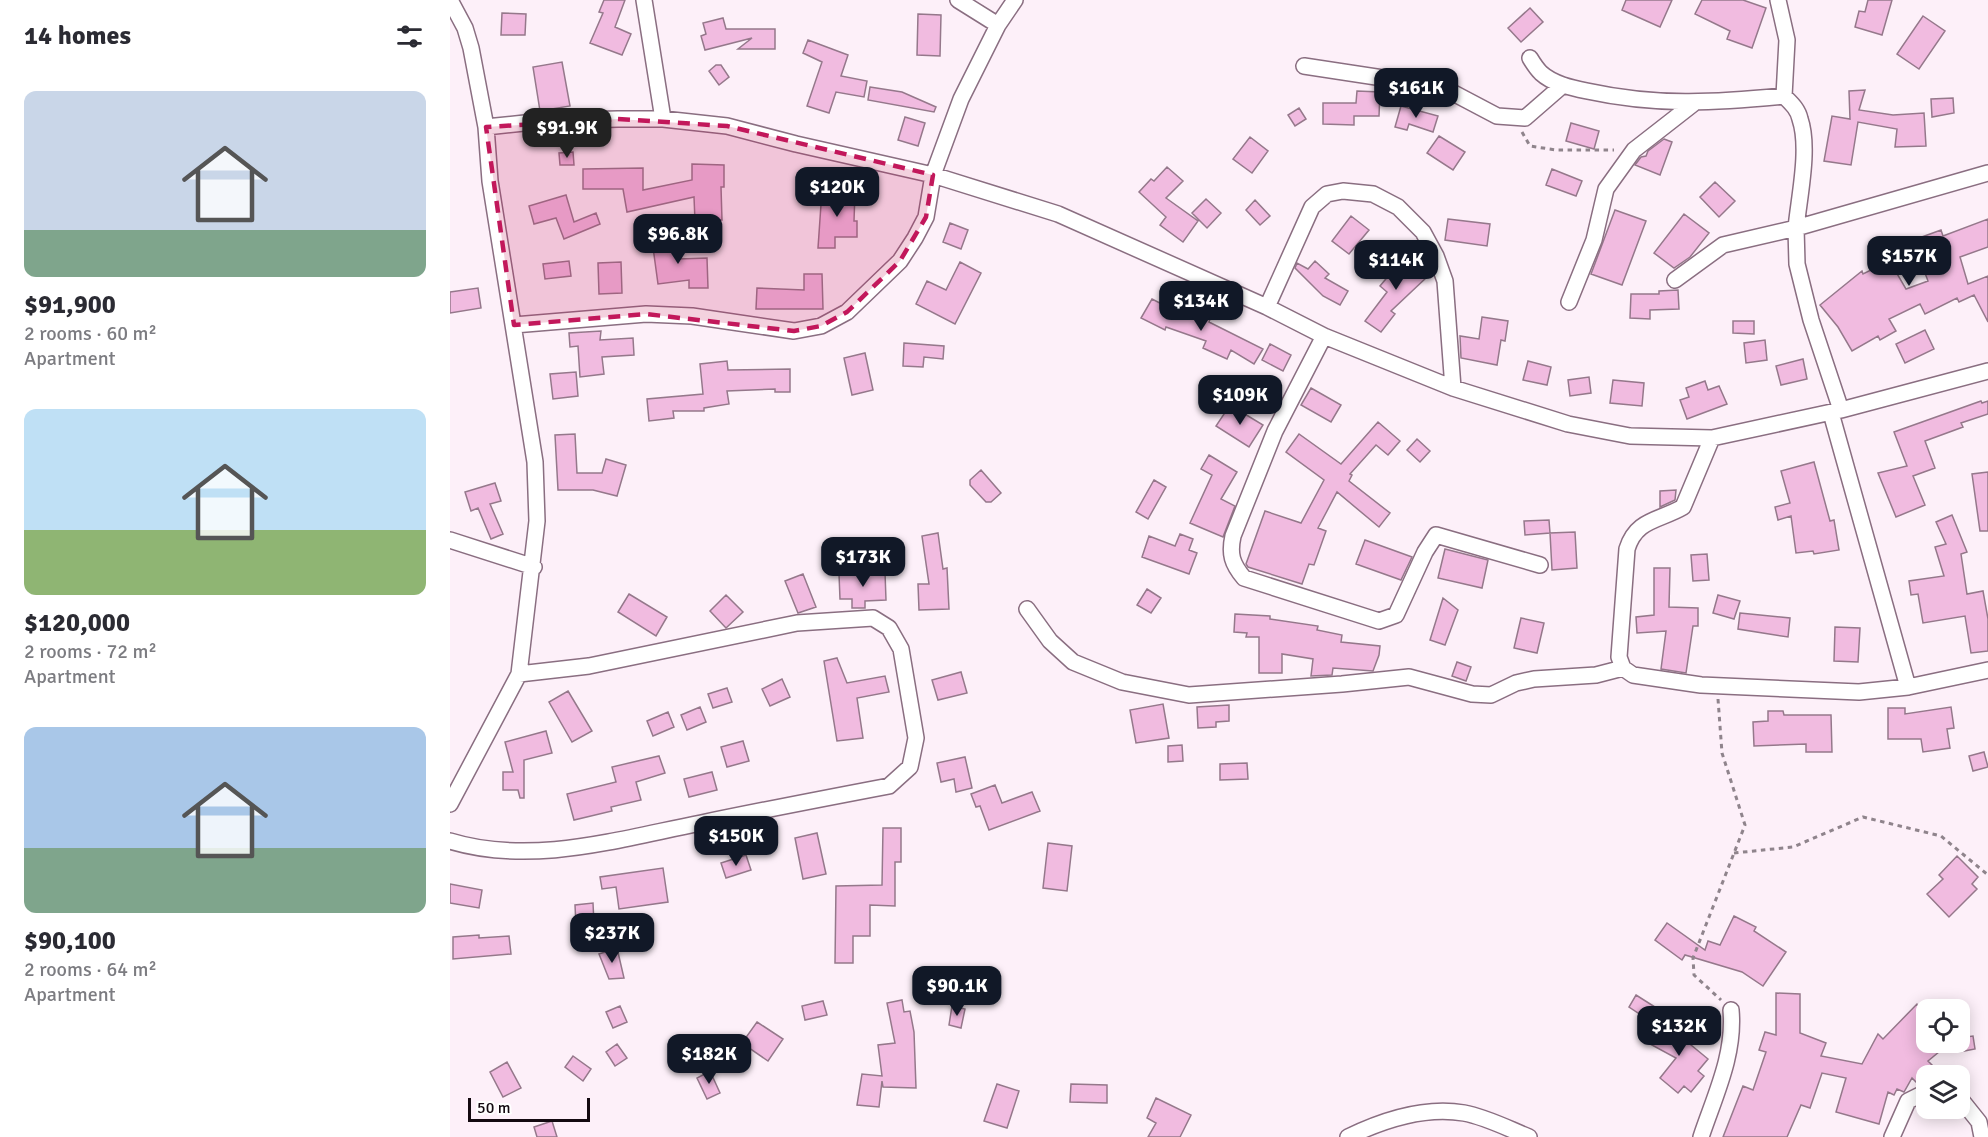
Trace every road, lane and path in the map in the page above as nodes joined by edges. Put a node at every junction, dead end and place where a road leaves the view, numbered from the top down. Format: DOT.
graph roads {
  1 [pos="450,0"];
  2 [pos="644,0"];
  3 [pos="958,0"];
  4 [pos="1015,0"];
  5 [pos="1778,0"];
  6 [pos="998,25"];
  7 [pos="1530,58"];
  8 [pos="1304,66"];
  9 [pos="1563,85"];
  10 [pos="1784,96"];
  11 [pos="1693,104"];
  12 [pos="1525,118"];
  13 [pos="663,119"];
  14 [pos="486,128"];
  15 [pos="1634,150"];
  16 [pos="1988,173"];
  17 [pos="933,175"];
  18 [pos="1796,228"];
  19 [pos="1675,280"];
  20 [pos="1569,302"];
  21 [pos="1267,307"];
  22 [pos="514,325"];
  23 [pos="1324,336"];
  24 [pos="1988,371"];
  25 [pos="1453,388"];
  26 [pos="1836,412"];
  27 [pos="1712,438"];
  28 [pos="450,540"];
  29 [pos="1540,565"];
  30 [pos="534,567"];
  31 [pos="1028,609"];
  32 [pos="1623,668"];
  33 [pos="1988,670"];
  34 [pos="519,674"];
  35 [pos="1717,686"];
  36 [pos="1908,687"];
  37 [pos="450,804"];
  38 [pos="450,841"];
  39 [pos="1734,853"];
  40 [pos="1988,875"];
  41 [pos="1731,1010"];
  42 [pos="1916,1097"];
  43 [pos="1970,1111"];
  44 [pos="1348,1137"];
  45 [pos="1530,1137"];
  46 [pos="1701,1137"];
  47 [pos="1892,1137"];
  48 [pos="1982,1137"];
  1 -- 14 [label="street"];
  2 -- 13 [label="street"];
  3 -- 6 [label="street"];
  4 -- 6 [label="street"];
  5 -- 10 [label="street"];
  6 -- 17 [label="street"];
  7 -- 9 [label="street"];
  8 -- 12 [label="street"];
  9 -- 11 [label="street"];
  9 -- 12 [label="street"];
  10 -- 11 [label="street"];
  10 -- 18 [label="street"];
  11 -- 15 [label="street"];
  12 -- 15 [label="path"];
  13 -- 14 [label="street"];
  13 -- 17 [label="street"];
  14 -- 22 [label="street"];
  15 -- 20 [label="street"];
  16 -- 18 [label="street"];
  17 -- 21 [label="street"];
  17 -- 22 [label="street"];
  18 -- 19 [label="street"];
  18 -- 26 [label="street"];
  21 -- 23 [label="street"];
  21 -- 25 [label="street"];
  22 -- 30 [label="street"];
  23 -- 25 [label="street"];
  23 -- 29 [label="street"];
  24 -- 26 [label="street"];
  25 -- 27 [label="street"];
  26 -- 27 [label="street"];
  26 -- 36 [label="street"];
  27 -- 32 [label="street"];
  28 -- 30 [label="street"];
  30 -- 34 [label="street"];
  31 -- 32 [label="street"];
  32 -- 35 [label="street"];
  33 -- 36 [label="street"];
  34 -- 37 [label="street"];
  34 -- 38 [label="street"];
  35 -- 36 [label="street"];
  35 -- 39 [label="path"];
  39 -- 40 [label="path"];
  39 -- 41 [label="path"];
  41 -- 46 [label="street"];
  42 -- 47 [label="street"];
  43 -- 48 [label="street"];
  44 -- 45 [label="street"];
}
